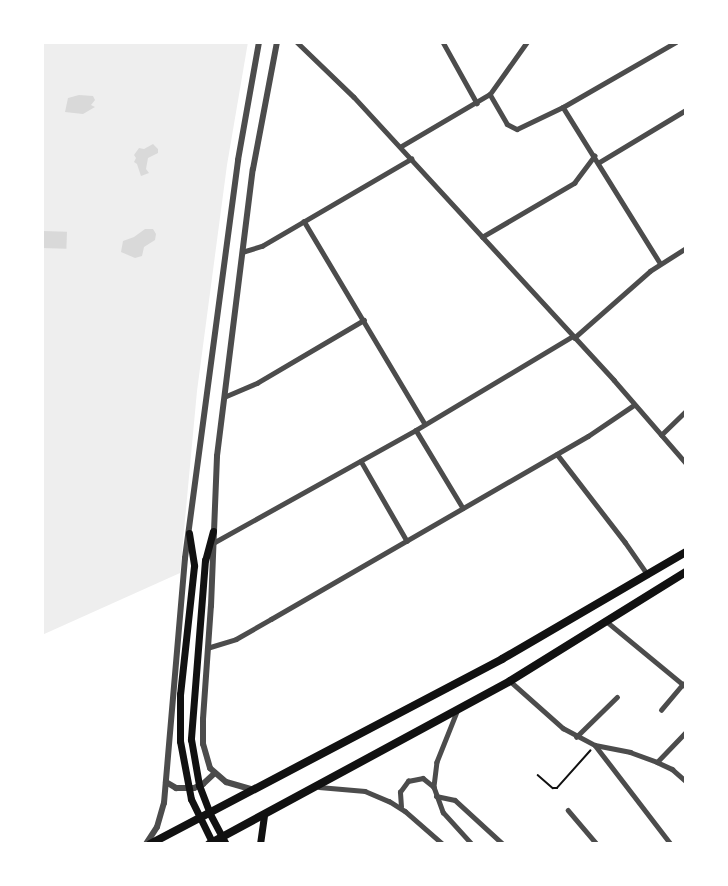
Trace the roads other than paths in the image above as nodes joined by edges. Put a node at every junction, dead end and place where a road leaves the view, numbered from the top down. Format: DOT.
graph roads {
  1 [pos="259,42"];
  2 [pos="277,42"];
  3 [pos="297,42"];
  4 [pos="443,42"];
  5 [pos="528,42"];
  6 [pos="676,42"];
  7 [pos="490,94"];
  8 [pos="477,103"];
  9 [pos="563,107"];
  10 [pos="686,110"];
  11 [pos="400,147"];
  12 [pos="594,156"];
  13 [pos="411,159"];
  14 [pos="598,162"];
  15 [pos="304,221"];
  16 [pos="482,237"];
  17 [pos="686,248"];
  18 [pos="242,252"];
  19 [pos="660,263"];
  20 [pos="364,320"];
  21 [pos="574,337"];
  22 [pos="213,358"];
  23 [pos="228,360"];
  24 [pos="224,397"];
  25 [pos="634,405"];
  26 [pos="686,411"];
  27 [pos="425,424"];
  28 [pos="416,430"];
  29 [pos="662,435"];
  30 [pos="557,454"];
  31 [pos="361,460"];
  32 [pos="686,463"];
  33 [pos="463,508"];
  34 [pos="213,531"];
  35 [pos="189,533"];
  36 [pos="407,541"];
  37 [pos="213,543"];
  38 [pos="686,552"];
  39 [pos="686,572"];
  40 [pos="648,575"];
  41 [pos="606,621"];
  42 [pos="207,648"];
  43 [pos="510,681"];
  44 [pos="684,686"];
  45 [pos="617,697"];
  46 [pos="661,710"];
  47 [pos="456,712"];
  48 [pos="686,732"];
  49 [pos="576,737"];
  50 [pos="595,745"];
  51 [pos="657,762"];
  52 [pos="214,773"];
  53 [pos="686,781"];
  54 [pos="166,782"];
  55 [pos="319,787"];
  56 [pos="434,787"];
  57 [pos="255,790"];
  58 [pos="436,796"];
  59 [pos="400,807"];
  60 [pos="568,810"];
  61 [pos="264,816"];
  62 [pos="148,844"];
  63 [pos="211,844"];
  64 [pos="226,844"];
  65 [pos="260,844"];
  66 [pos="443,844"];
  67 [pos="472,844"];
  68 [pos="503,844"];
  69 [pos="597,844"];
  70 [pos="671,844"];
  1 -- 22 [label="street"];
  2 -- 18 [label="street"];
  3 -- 11 [label="street"];
  4 -- 8 [label="street"];
  5 -- 7 [label="street"];
  6 -- 9 [label="street"];
  7 -- 8 [label="street"];
  7 -- 9 [label="street"];
  8 -- 11 [label="street"];
  9 -- 12 [label="street"];
  10 -- 14 [label="street"];
  11 -- 13 [label="street"];
  12 -- 14 [label="street"];
  12 -- 16 [label="street"];
  13 -- 15 [label="street"];
  13 -- 16 [label="street"];
  14 -- 19 [label="street"];
  15 -- 18 [label="street"];
  15 -- 20 [label="street"];
  16 -- 21 [label="street"];
  17 -- 19 [label="street"];
  18 -- 23 [label="street"];
  19 -- 21 [label="street"];
  20 -- 24 [label="street"];
  20 -- 27 [label="street"];
  21 -- 25 [label="street"];
  21 -- 27 [label="street"];
  22 -- 23 [label="street"];
  22 -- 35 [label="street"];
  23 -- 24 [label="street"];
  24 -- 34 [label="street"];
  25 -- 29 [label="street"];
  25 -- 30 [label="street"];
  26 -- 29 [label="street"];
  27 -- 28 [label="street"];
  28 -- 31 [label="street"];
  28 -- 33 [label="street"];
  29 -- 32 [label="street"];
  30 -- 33 [label="street"];
  30 -- 40 [label="street"];
  31 -- 36 [label="street"];
  31 -- 37 [label="street"];
  33 -- 36 [label="street"];
  34 -- 37 [label="street"];
  34 -- 64 [label="main road"];
  35 -- 54 [label="street"];
  35 -- 63 [label="main road"];
  36 -- 42 [label="street"];
  37 -- 42 [label="street"];
  38 -- 40 [label="main road"];
  39 -- 41 [label="main road"];
  40 -- 57 [label="main road"];
  41 -- 43 [label="main road"];
  41 -- 44 [label="street"];
  42 -- 52 [label="street"];
  43 -- 47 [label="main road"];
  43 -- 49 [label="street"];
  44 -- 46 [label="street"];
  45 -- 49 [label="street"];
  47 -- 55 [label="main road"];
  47 -- 56 [label="street"];
  48 -- 51 [label="street"];
  49 -- 50 [label="street"];
  50 -- 51 [label="street"];
  50 -- 70 [label="street"];
  51 -- 53 [label="street"];
  52 -- 54 [label="street"];
  52 -- 57 [label="street"];
  54 -- 62 [label="street"];
  55 -- 59 [label="street"];
  55 -- 61 [label="main road"];
  56 -- 58 [label="street"];
  56 -- 59 [label="street"];
  57 -- 62 [label="main road"];
  58 -- 67 [label="street"];
  58 -- 68 [label="street"];
  59 -- 66 [label="street"];
  60 -- 69 [label="street"];
  61 -- 63 [label="main road"];
  61 -- 65 [label="main road"];
}
